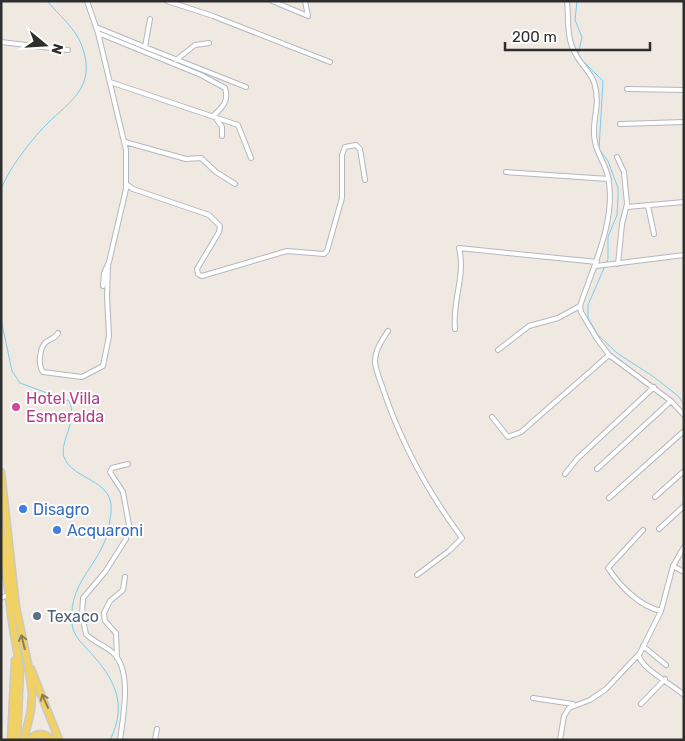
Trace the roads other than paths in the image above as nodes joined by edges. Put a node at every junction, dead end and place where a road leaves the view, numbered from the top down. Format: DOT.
graph roads {
  1 [pos="87,1"];
  2 [pos="167,1"];
  3 [pos="273,1"];
  4 [pos="305,1"];
  5 [pos="567,1"];
  6 [pos="150,19"];
  7 [pos="96,27"];
  8 [pos="98,33"];
  9 [pos="1,42"];
  10 [pos="209,43"];
  11 [pos="145,47"];
  12 [pos="68,50"];
  13 [pos="176,60"];
  14 [pos="330,62"];
  15 [pos="110,82"];
  16 [pos="246,87"];
  17 [pos="627,89"];
  18 [pos="684,90"];
  19 [pos="214,116"];
  20 [pos="684,122"];
  21 [pos="620,124"];
  22 [pos="222,136"];
  23 [pos="125,142"];
  24 [pos="617,157"];
  25 [pos="251,158"];
  26 [pos="506,172"];
  27 [pos="608,179"];
  28 [pos="365,180"];
  29 [pos="126,184"];
  30 [pos="235,184"];
  31 [pos="684,202"];
  32 [pos="648,206"];
  33 [pos="627,207"];
  34 [pos="654,234"];
  35 [pos="684,255"];
  36 [pos="108,264"];
  37 [pos="597,264"];
  38 [pos="616,264"];
  39 [pos="103,286"];
  40 [pos="580,306"];
  41 [pos="454,329"];
  42 [pos="388,330"];
  43 [pos="58,332"];
  44 [pos="498,350"];
  45 [pos="609,354"];
  46 [pos="654,387"];
  47 [pos="671,401"];
  48 [pos="684,415"];
  49 [pos="492,417"];
  50 [pos="684,431"];
  51 [pos="128,464"];
  52 [pos="597,470"];
  53 [pos="684,471"];
  54 [pos="1,472"];
  55 [pos="565,474"];
  56 [pos="655,497"];
  57 [pos="609,498"];
  58 [pos="684,506"];
  59 [pos="659,529"];
  60 [pos="642,530"];
  61 [pos="1,531"];
  62 [pos="684,546"];
  63 [pos="673,566"];
  64 [pos="684,572"];
  65 [pos="417,575"];
  66 [pos="125,577"];
  67 [pos="11,594"];
  68 [pos="1,598"];
  69 [pos="661,611"];
  70 [pos="644,646"];
  71 [pos="16,648"];
  72 [pos="640,653"];
  73 [pos="117,658"];
  74 [pos="28,664"];
  75 [pos="666,665"];
  76 [pos="665,679"];
  77 [pos="684,695"];
  78 [pos="533,698"];
  79 [pos="578,704"];
  80 [pos="641,704"];
  81 [pos="157,729"];
  82 [pos="11,740"];
  83 [pos="17,740"];
  84 [pos="24,740"];
  85 [pos="30,740"];
  86 [pos="52,740"];
  87 [pos="59,740"];
  88 [pos="120,740"];
  89 [pos="155,740"];
  90 [pos="560,740"];
  1 -- 7 [label="street"];
  2 -- 14 [label="street"];
  3 -- 4 [label="street"];
  5 -- 27 [label="street"];
  6 -- 11 [label="street"];
  7 -- 8 [label="street"];
  7 -- 11 [label="street"];
  8 -- 15 [label="street"];
  8 -- 19 [label="street"];
  9 -- 12 [label="street"];
  10 -- 13 [label="street"];
  11 -- 13 [label="street"];
  13 -- 16 [label="street"];
  15 -- 19 [label="street"];
  15 -- 23 [label="street"];
  17 -- 18 [label="street"];
  19 -- 22 [label="street"];
  19 -- 25 [label="street"];
  20 -- 21 [label="street"];
  23 -- 29 [label="street"];
  23 -- 30 [label="street"];
  24 -- 33 [label="street"];
  26 -- 27 [label="street"];
  27 -- 37 [label="street"];
  28 -- 29 [label="street"];
  29 -- 36 [label="street"];
  31 -- 32 [label="street"];
  32 -- 33 [label="street"];
  32 -- 34 [label="street"];
  33 -- 38 [label="street"];
  35 -- 38 [label="street"];
  36 -- 39 [label="street"];
  36 -- 43 [label="street"];
  37 -- 38 [label="street"];
  37 -- 40 [label="street"];
  37 -- 41 [label="street"];
  40 -- 44 [label="street"];
  40 -- 45 [label="street"];
  42 -- 65 [label="street"];
  45 -- 46 [label="street"];
  45 -- 49 [label="street"];
  46 -- 47 [label="street"];
  46 -- 55 [label="street"];
  47 -- 48 [label="street"];
  47 -- 52 [label="street"];
  50 -- 57 [label="street"];
  51 -- 73 [label="street"];
  53 -- 56 [label="street"];
  54 -- 67 [label="main road"];
  58 -- 59 [label="street"];
  60 -- 69 [label="street"];
  61 -- 67 [label="main road"];
  62 -- 63 [label="street"];
  63 -- 64 [label="street"];
  63 -- 69 [label="street"];
  66 -- 73 [label="street"];
  67 -- 68 [label="street"];
  67 -- 71 [label="main road"];
  74 -- 67 [label="main road, one-way"];
  69 -- 70 [label="street"];
  70 -- 72 [label="street"];
  70 -- 75 [label="street"];
  71 -- 82 [label="main road"];
  71 -- 83 [label="main road"];
  72 -- 76 [label="street"];
  72 -- 79 [label="street"];
  73 -- 88 [label="street"];
  74 -- 84 [label="main road"];
  87 -- 74 [label="main road, one-way"];
  76 -- 77 [label="street"];
  76 -- 80 [label="street"];
  78 -- 79 [label="street"];
  79 -- 90 [label="street"];
  81 -- 89 [label="street"];
  85 -- 86 [label="main road"];
}
